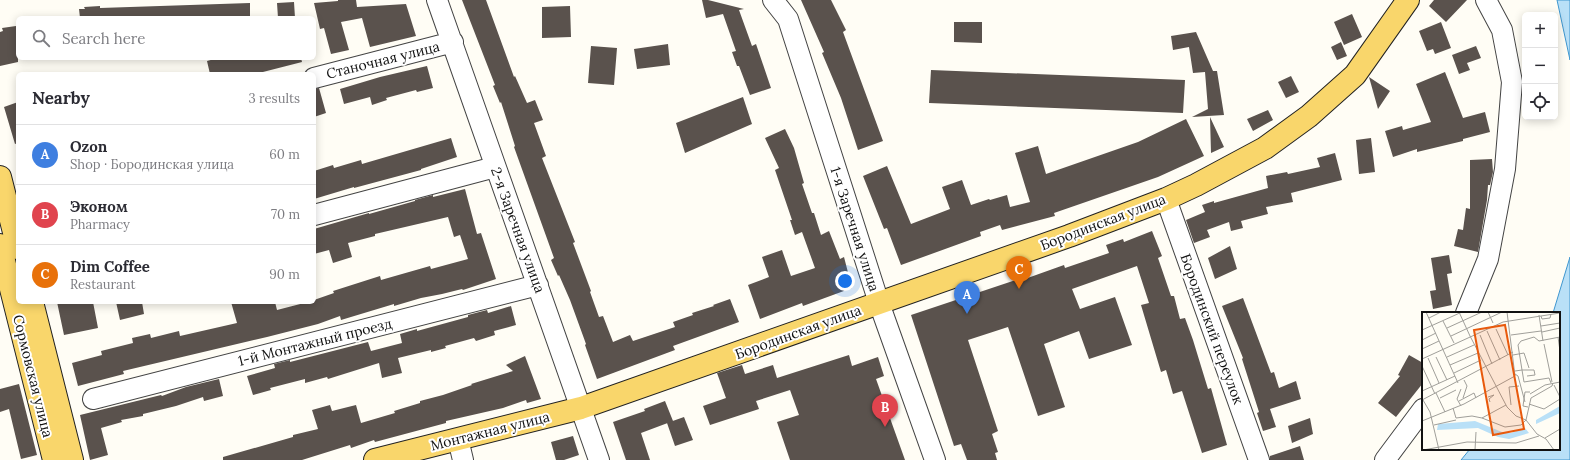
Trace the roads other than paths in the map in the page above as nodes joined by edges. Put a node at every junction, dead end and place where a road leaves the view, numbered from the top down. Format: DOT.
graph roads {
  1 [pos="437,0"];
  2 [pos="773,0"];
  3 [pos="1408,0"];
  4 [pos="1486,0"];
  5 [pos="453,42"];
  6 [pos="316,77"];
  7 [pos="495,167"];
  8 [pos="0,177"];
  9 [pos="1166,198"];
  10 [pos="316,213"];
  11 [pos="16,240"];
  12 [pos="0,245"];
  13 [pos="538,285"];
  14 [pos="879,303"];
  15 [pos="33,304"];
  16 [pos="1466,312"];
  17 [pos="92,399"];
  18 [pos="581,408"];
  19 [pos="1422,409"];
  20 [pos="458,439"];
  21 [pos="54,460"];
  22 [pos="72,460"];
  23 [pos="375,460"];
  24 [pos="463,460"];
  25 [pos="599,460"];
  26 [pos="935,460"];
  27 [pos="1259,460"];
  28 [pos="1385,460"];
  1 -- 5 [label="street, 2-я Заречная улица"];
  2 -- 14 [label="street, 1-я Заречная улица"];
  3 -- 9 [label="main road, Бородинская улица"];
  4 -- 16 [label="street"];
  5 -- 6 [label="street, Станочная улица"];
  5 -- 7 [label="street, 2-я Заречная улица"];
  7 -- 10 [label="street"];
  7 -- 13 [label="street, 2-я Заречная улица"];
  8 -- 11 [label="main road"];
  9 -- 14 [label="main road, Бородинская улица"];
  9 -- 27 [label="street, Бородинский переулок"];
  12 -- 21 [label="main road, Сормовская улица"];
  13 -- 17 [label="street, 1-й Монтажный проезд"];
  13 -- 18 [label="street, 2-я Заречная улица"];
  14 -- 18 [label="main road, Бородинская улица"];
  14 -- 26 [label="street, 1-я Заречная улица"];
  15 -- 22 [label="main road, Сормовская улица"];
  18 -- 20 [label="main road, Монтажная улица"];
  18 -- 25 [label="street, 2-я Заречная улица"];
  19 -- 28 [label="street"];
  20 -- 23 [label="main road, Монтажная улица"];
  20 -- 24 [label="street"];
}
